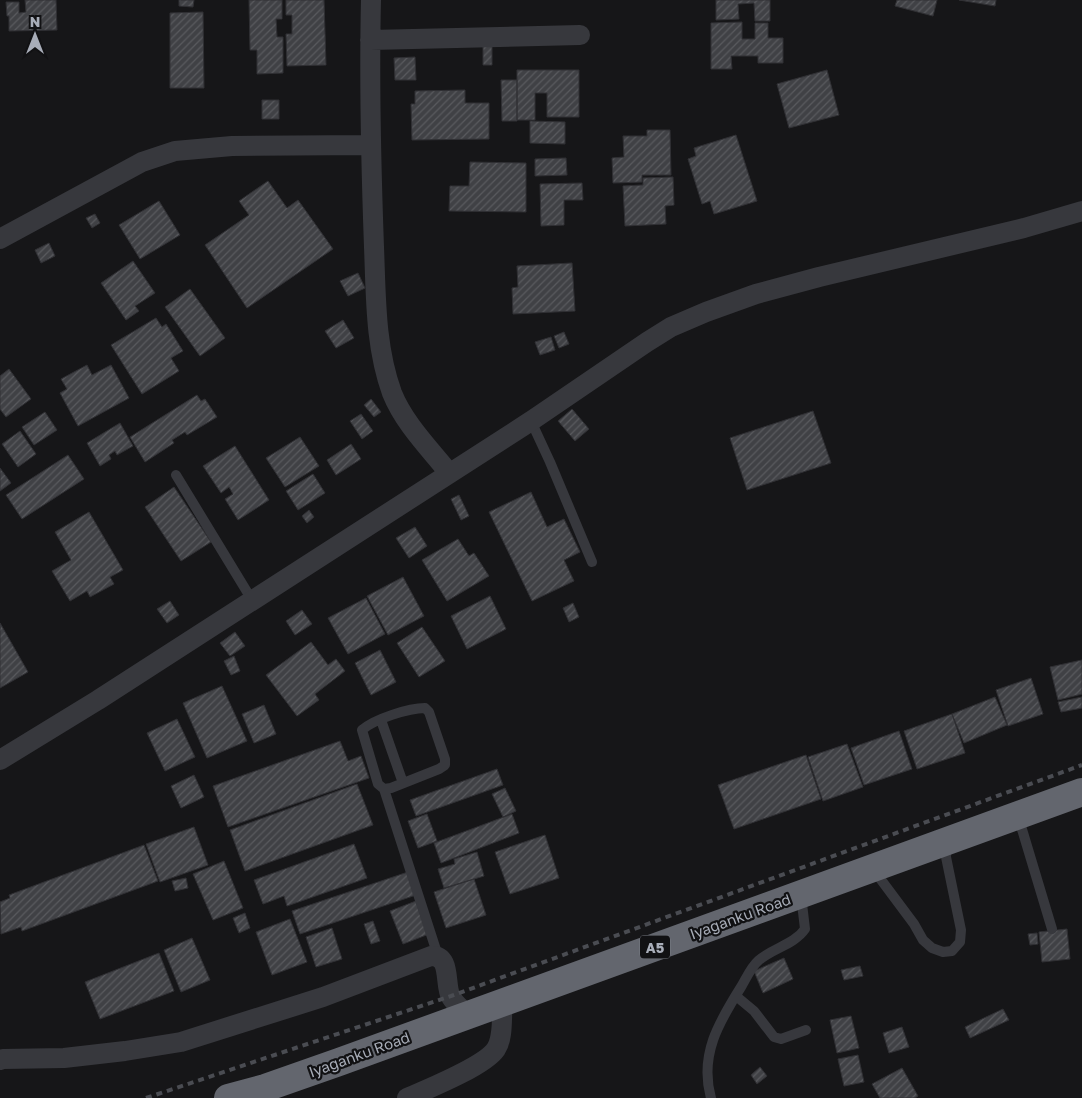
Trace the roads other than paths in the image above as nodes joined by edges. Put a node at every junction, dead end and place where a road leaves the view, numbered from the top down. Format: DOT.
graph roads {
  1 [pos="371,0"];
  2 [pos="580,35"];
  3 [pos="370,40"];
  4 [pos="370,145"];
  5 [pos="1082,211"];
  6 [pos="3,231"];
  7 [pos="531,421"];
  8 [pos="449,473"];
  9 [pos="176,475"];
  10 [pos="592,562"];
  11 [pos="252,600"];
  12 [pos="381,720"];
  13 [pos="0,760"];
  14 [pos="403,783"];
  15 [pos="384,789"];
  16 [pos="1082,792"];
  17 [pos="1018,815"];
  18 [pos="947,841"];
  19 [pos="873,868"];
  20 [pos="801,894"];
  21 [pos="1052,929"];
  22 [pos="438,956"];
  23 [pos="736,996"];
  24 [pos="502,1002"];
  25 [pos="467,1015"];
  26 [pos="806,1030"];
  27 [pos="1,1055"];
  28 [pos="228,1098"];
  29 [pos="408,1098"];
  30 [pos="711,1098"];
  1 -- 3 [label="street"];
  2 -- 3 [label="street"];
  3 -- 4 [label="street"];
  4 -- 6 [label="street"];
  4 -- 8 [label="street"];
  5 -- 7 [label="street"];
  7 -- 8 [label="street"];
  7 -- 10 [label="lane"];
  8 -- 11 [label="street"];
  9 -- 11 [label="lane"];
  11 -- 13 [label="street"];
  12 -- 14 [label="lane"];
  12 -- 14 [label="lane"];
  12 -- 15 [label="lane"];
  14 -- 15 [label="lane"];
  15 -- 22 [label="lane"];
  16 -- 17 [label="highway, Iyaganku Road / A5"];
  17 -- 18 [label="highway, Iyaganku Road / A5"];
  17 -- 21 [label="lane"];
  18 -- 19 [label="highway, Iyaganku Road / A5"];
  18 -- 19 [label="lane"];
  19 -- 20 [label="highway, Iyaganku Road / A5"];
  20 -- 23 [label="lane"];
  20 -- 24 [label="highway, Iyaganku Road / A5"];
  22 -- 25 [label="street"];
  22 -- 27 [label="street"];
  23 -- 26 [label="lane"];
  23 -- 30 [label="lane"];
  24 -- 25 [label="highway, Iyaganku Road / A5"];
  24 -- 29 [label="street"];
  25 -- 28 [label="highway, Iyaganku Road / A5"];
}
